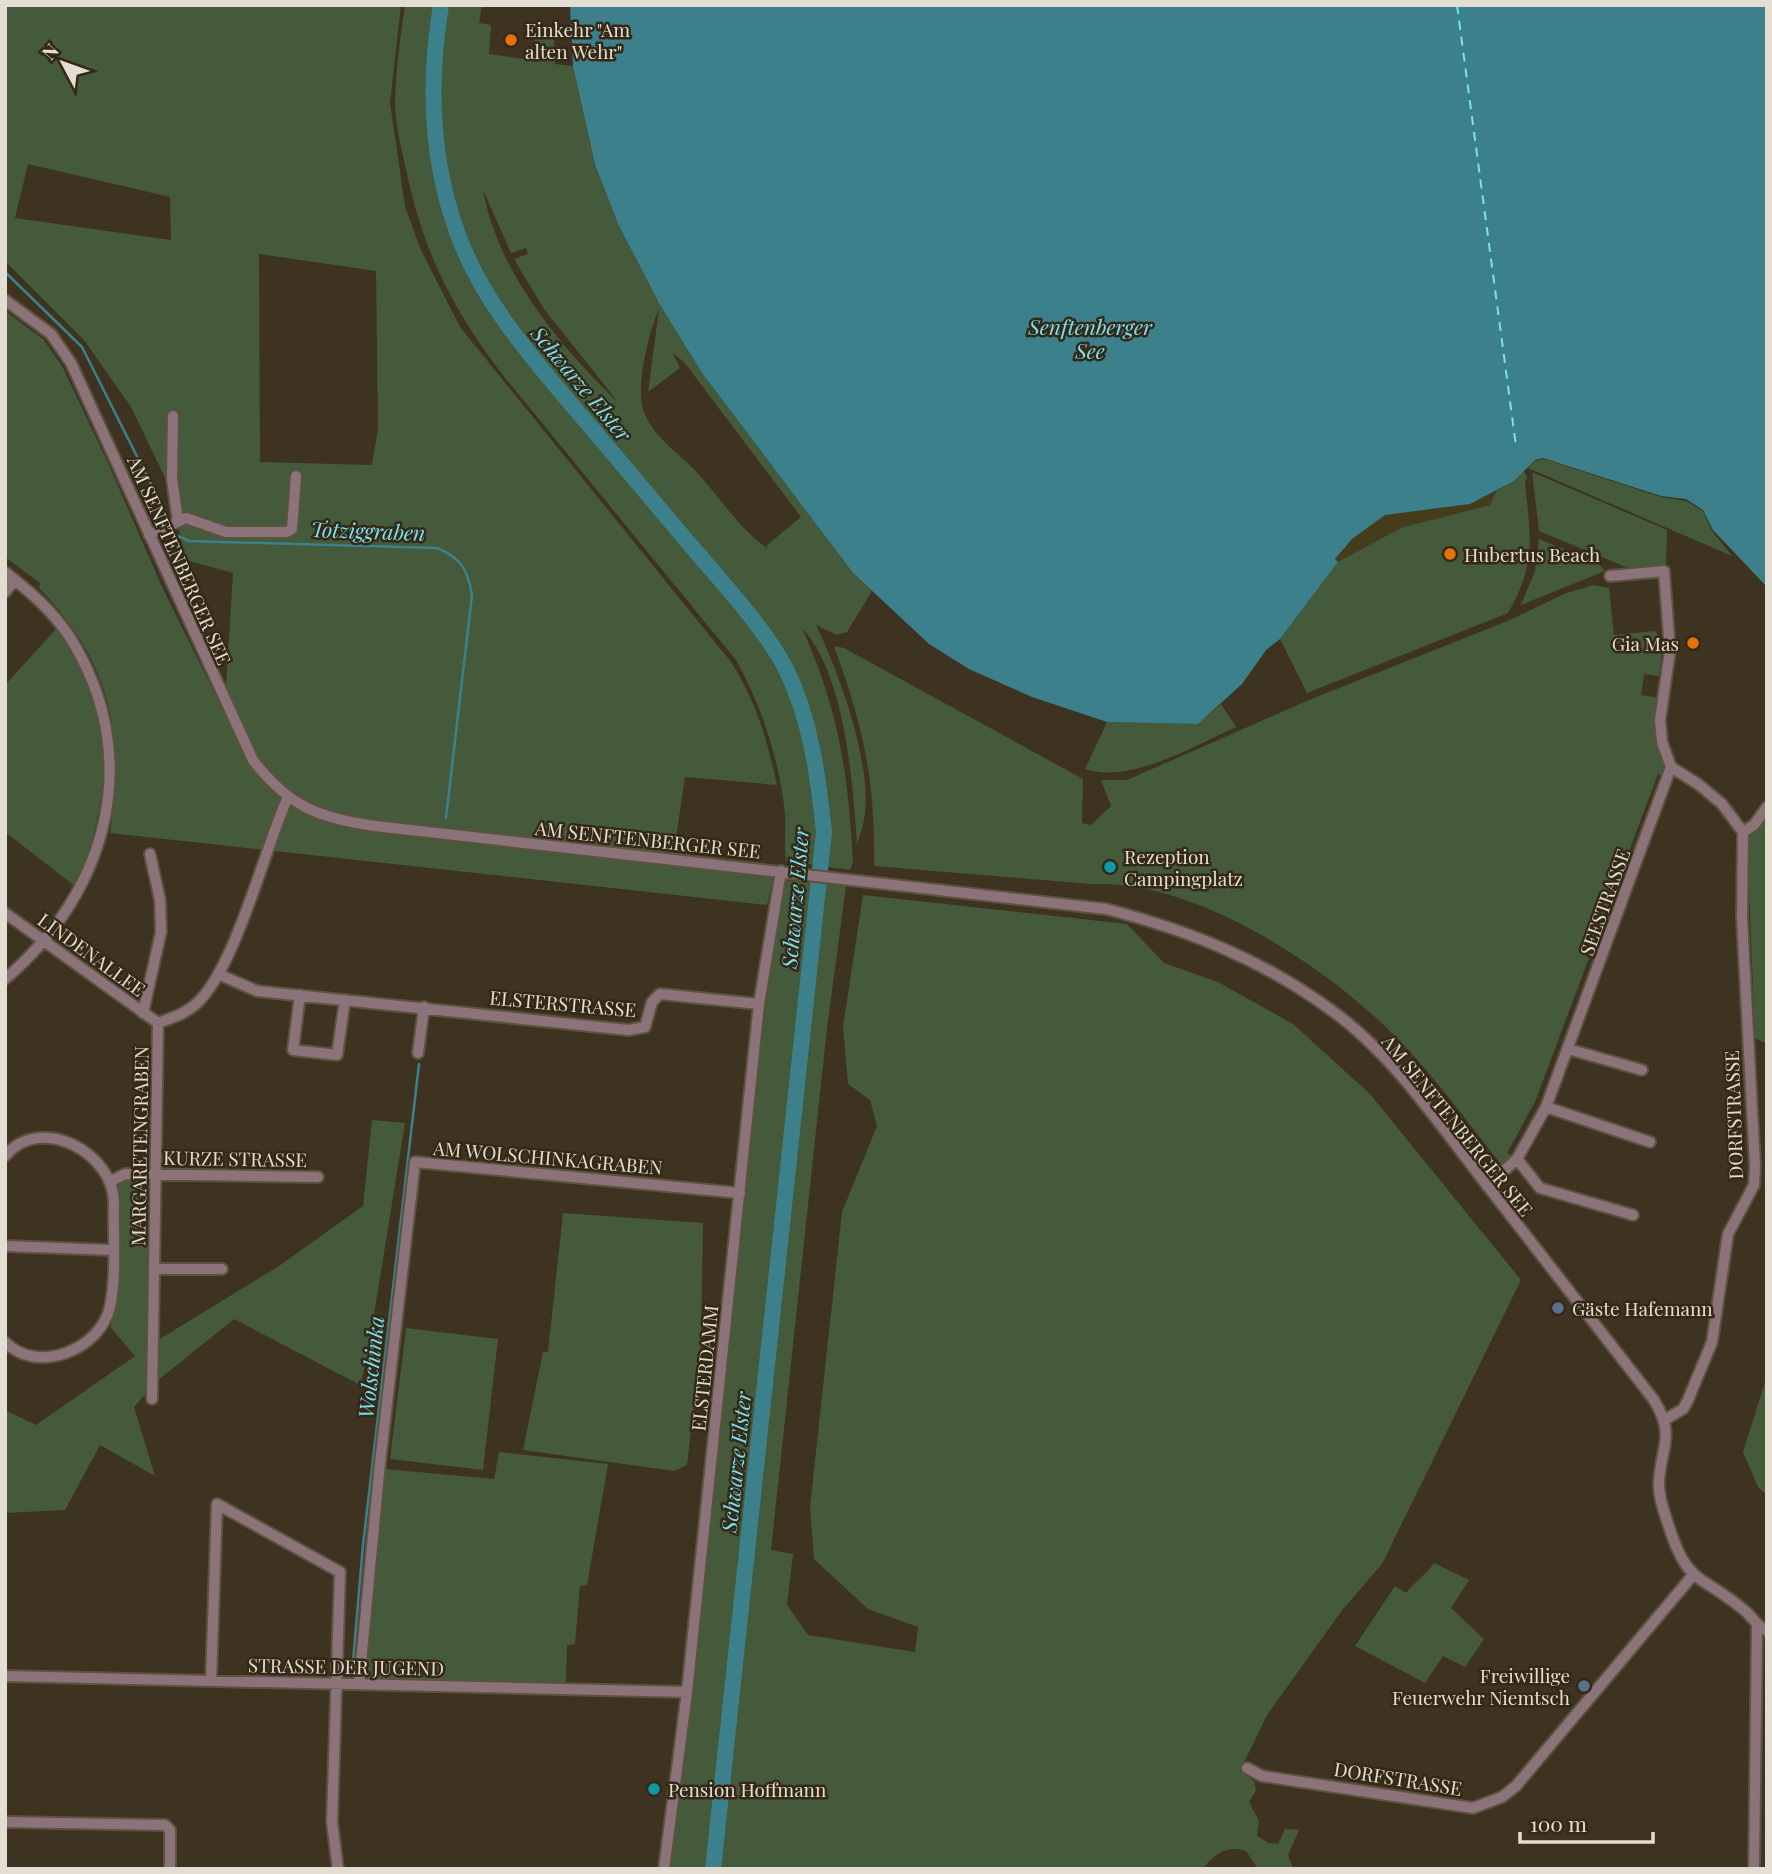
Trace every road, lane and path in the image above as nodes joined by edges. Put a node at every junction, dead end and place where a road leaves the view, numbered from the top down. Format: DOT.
graph roads {
  1 [pos="5,300"];
  2 [pos="173,416"];
  3 [pos="296,475"];
  4 [pos="178,521"];
  5 [pos="149,535"];
  6 [pos="5,572"];
  7 [pos="1609,576"];
  8 [pos="15,580"];
  9 [pos="5,592"];
  10 [pos="1671,767"];
  11 [pos="288,799"];
  12 [pos="1767,807"];
  13 [pos="1743,832"];
  14 [pos="150,854"];
  15 [pos="781,871"];
  16 [pos="5,913"];
  17 [pos="45,942"];
  18 [pos="218,974"];
  19 [pos="5,979"];
  20 [pos="300,995"];
  21 [pos="345,1000"];
  22 [pos="759,1004"];
  23 [pos="424,1007"];
  24 [pos="143,1013"];
  25 [pos="158,1023"];
  26 [pos="1568,1049"];
  27 [pos="418,1053"];
  28 [pos="1642,1070"];
  29 [pos="1546,1107"];
  30 [pos="1650,1142"];
  31 [pos="5,1156"];
  32 [pos="1517,1159"];
  33 [pos="155,1174"];
  34 [pos="318,1177"];
  35 [pos="111,1181"];
  36 [pos="1488,1186"];
  37 [pos="740,1193"];
  38 [pos="1633,1215"];
  39 [pos="5,1246"];
  40 [pos="112,1250"];
  41 [pos="155,1269"];
  42 [pos="222,1269"];
  43 [pos="5,1342"];
  44 [pos="152,1399"];
  45 [pos="1666,1419"];
  46 [pos="1693,1575"];
  47 [pos="1762,1629"];
  48 [pos="5,1676"];
  49 [pos="211,1681"];
  50 [pos="336,1684"];
  51 [pos="359,1684"];
  52 [pos="687,1692"];
  53 [pos="1247,1768"];
  54 [pos="5,1822"];
  55 [pos="170,1869"];
  56 [pos="338,1869"];
  57 [pos="664,1869"];
  58 [pos="1754,1869"];
  1 -- 5 [label="street, AM SENFTENBERGER SEE"];
  2 -- 4 [label="street"];
  3 -- 4 [label="street"];
  4 -- 5 [label="street"];
  5 -- 11 [label="street, AM SENFTENBERGER SEE"];
  6 -- 8 [label="street"];
  7 -- 10 [label="street"];
  8 -- 9 [label="street"];
  8 -- 17 [label="street"];
  10 -- 13 [label="street"];
  10 -- 26 [label="street, SEESTRASSE"];
  11 -- 15 [label="street, AM SENFTENBERGER SEE"];
  11 -- 18 [label="street"];
  12 -- 13 [label="street"];
  13 -- 45 [label="street, DORFSTRASSE"];
  14 -- 24 [label="street"];
  15 -- 22 [label="street, ELSTERDAMM"];
  15 -- 36 [label="street, AM SENFTENBERGER SEE"];
  16 -- 17 [label="street, LINDENALLEE"];
  17 -- 19 [label="street"];
  17 -- 24 [label="street, LINDENALLEE"];
  18 -- 20 [label="street, ELSTERSTRASSE"];
  18 -- 25 [label="street"];
  20 -- 21 [label="street, ELSTERSTRASSE"];
  20 -- 21 [label="street"];
  21 -- 23 [label="street, ELSTERSTRASSE"];
  22 -- 23 [label="street, ELSTERSTRASSE"];
  22 -- 37 [label="street, ELSTERDAMM"];
  23 -- 27 [label="street"];
  24 -- 25 [label="street, LINDENALLEE"];
  25 -- 33 [label="street, MARGARETENGRABEN"];
  26 -- 28 [label="street"];
  26 -- 29 [label="street, SEESTRASSE"];
  29 -- 30 [label="street"];
  29 -- 32 [label="street, SEESTRASSE"];
  31 -- 35 [label="street"];
  32 -- 36 [label="street, SEESTRASSE"];
  32 -- 38 [label="street"];
  33 -- 34 [label="street, KURZE STRASSE"];
  33 -- 35 [label="street, KURZE STRASSE"];
  33 -- 41 [label="street, MARGARETENGRABEN"];
  35 -- 40 [label="street"];
  36 -- 45 [label="street, AM SENFTENBERGER SEE"];
  37 -- 51 [label="street, AM WOLSCHINKAGRABEN"];
  37 -- 52 [label="street, ELSTERDAMM"];
  39 -- 40 [label="street"];
  40 -- 43 [label="street"];
  41 -- 42 [label="street, MARGARETENGRABEN"];
  41 -- 44 [label="street, MARGARETENGRABEN"];
  45 -- 46 [label="street"];
  46 -- 47 [label="street"];
  46 -- 53 [label="street, DORFSTRASSE"];
  47 -- 58 [label="street"];
  48 -- 49 [label="street, STRASSE DER JUGEND"];
  49 -- 50 [label="street, STRASSE DER JUGEND"];
  49 -- 50 [label="street"];
  50 -- 51 [label="street, STRASSE DER JUGEND"];
  50 -- 56 [label="street"];
  51 -- 52 [label="street, STRASSE DER JUGEND"];
  52 -- 57 [label="street, ELSTERDAMM"];
  54 -- 55 [label="street"];
}
